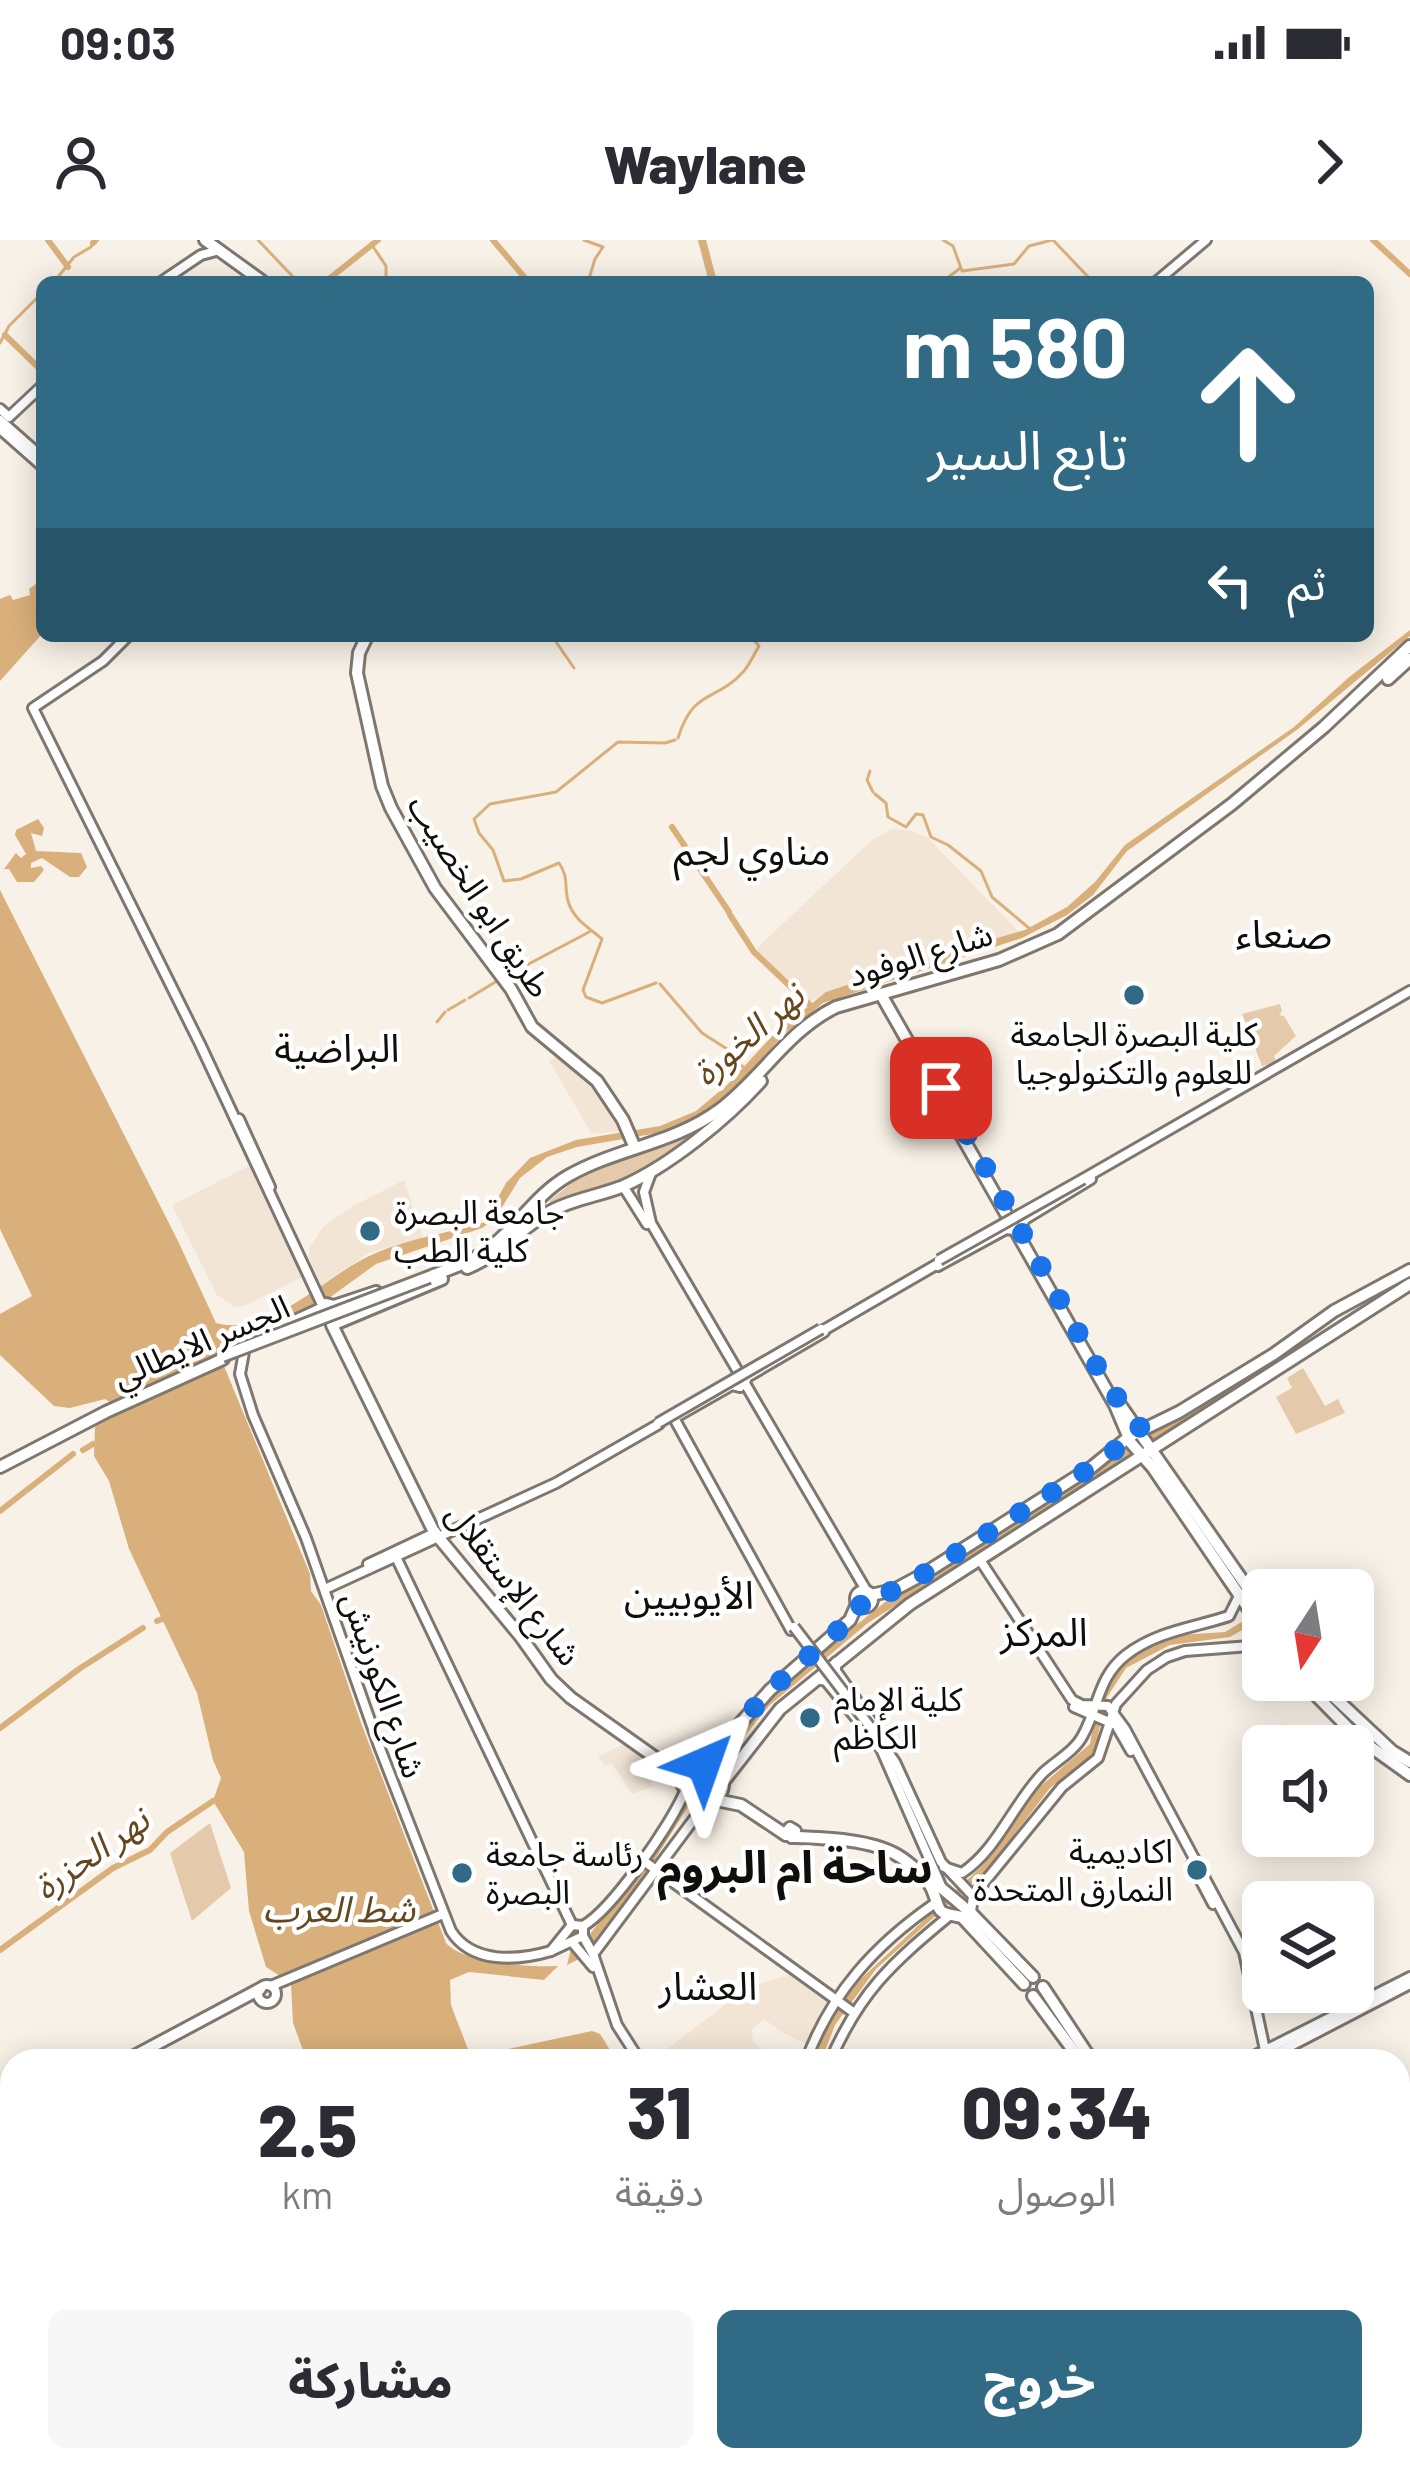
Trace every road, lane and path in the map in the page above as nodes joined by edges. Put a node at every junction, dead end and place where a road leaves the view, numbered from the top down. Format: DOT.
graph roads {
  1 [pos="206,240"];
  2 [pos="1203,240"];
  3 [pos="225,254"];
  4 [pos="166,276"];
  5 [pos="167,276"];
  6 [pos="258,276"];
  7 [pos="259,276"];
  8 [pos="1160,276"];
  9 [pos="36,388"];
  10 [pos="3,418"];
  11 [pos="36,454"];
  12 [pos="122,642"];
  13 [pos="367,642"];
  14 [pos="1409,651"];
  15 [pos="897,994"];
  16 [pos="1408,996"];
  17 [pos="884,998"];
  18 [pos="925,1062"];
  19 [pos="713,1120"];
  20 [pos="698,1130"];
  21 [pos="633,1140"];
  22 [pos="655,1168"];
  23 [pos="1095,1173"];
  24 [pos="622,1186"];
  25 [pos="548,1189"];
  26 [pos="641,1207"];
  27 [pos="556,1208"];
  28 [pos="1014,1221"];
  29 [pos="935,1264"];
  30 [pos="449,1272"];
  31 [pos="1409,1276"];
  32 [pos="429,1279"];
  33 [pos="350,1301"];
  34 [pos="324,1305"];
  35 [pos="363,1312"];
  36 [pos="334,1324"];
  37 [pos="828,1326"];
  38 [pos="738,1378"];
  39 [pos="677,1418"];
  40 [pos="645,1431"];
  41 [pos="1148,1440"];
  42 [pos="1130,1441"];
  43 [pos="1141,1456"];
  44 [pos="0,1465"];
  45 [pos="1164,1475"];
  46 [pos="1026,1508"];
  47 [pos="1035,1524"];
  48 [pos="439,1536"];
  49 [pos="396,1557"];
  50 [pos="977,1562"];
  51 [pos="324,1586"];
  52 [pos="1242,1592"];
  53 [pos="1240,1595"];
  54 [pos="1242,1597"];
  55 [pos="869,1605"];
  56 [pos="1242,1647"];
  57 [pos="837,1660"];
  58 [pos="815,1678"];
  59 [pos="1325,1701"];
  60 [pos="1332,1701"];
  61 [pos="1093,1709"];
  62 [pos="1110,1715"];
  63 [pos="1344,1717"];
  64 [pos="1121,1734"];
  65 [pos="1108,1738"];
  66 [pos="884,1749"];
  67 [pos="1410,1762"];
  68 [pos="702,1765"];
  69 [pos="1410,1774"];
  70 [pos="723,1781"];
  71 [pos="685,1790"];
  72 [pos="707,1802"];
  73 [pos="790,1832"];
  74 [pos="643,1861"];
  75 [pos="944,1867"];
  76 [pos="655,1870"];
  77 [pos="945,1890"];
  78 [pos="1215,1901"];
  79 [pos="956,1908"];
  80 [pos="443,1914"];
  81 [pos="572,1925"];
  82 [pos="579,1938"];
  83 [pos="551,1951"];
  84 [pos="591,1954"];
  85 [pos="1410,1980"];
  86 [pos="267,1992"];
  87 [pos="1038,1992"];
  88 [pos="836,1999"];
  89 [pos="852,2011"];
  90 [pos="148,2049"];
  91 [pos="629,2049"];
  92 [pos="812,2049"];
  93 [pos="834,2049"];
  94 [pos="1074,2049"];
  95 [pos="1083,2049"];
  96 [pos="1261,2049"];
  97 [pos="1274,2049"];
  1 -- 3 [label="main road"];
  1 -- 4 [label="main road"];
  1 -- 7 [label="main road"];
  2 -- 8 [label="main road"];
  3 -- 5 [label="main road"];
  3 -- 6 [label="main road"];
  9 -- 10 [label="main road"];
  10 -- 11 [label="main road"];
  12 -- 34 [label="main road, شارع الإستقلال"];
  13 -- 21 [label="main road, طريق ابو الخصيب"];
  14 -- 15 [label="main road, شارع الوفود"];
  14 -- 19 [label="main road, شارع الوفود"];
  15 -- 17 [label="main road, شارع الوفود"];
  15 -- 18 [label="main road"];
  16 -- 23 [label="main road"];
  17 -- 18 [label="main road"];
  17 -- 19 [label="main road, شارع الوفود"];
  18 -- 28 [label="main road"];
  19 -- 20 [label="main road, شارع الوفود"];
  20 -- 21 [label="main road, شارع الوفود"];
  20 -- 22 [label="main road, شارع الوفود"];
  21 -- 25 [label="main road, شارع الوفود"];
  22 -- 24 [label="main road, شارع الوفود"];
  22 -- 26 [label="main road"];
  23 -- 28 [label="main road"];
  23 -- 29 [label="main road, bridge"];
  24 -- 26 [label="main road"];
  24 -- 27 [label="main road, شارع الوفود"];
  25 -- 27 [label="main road"];
  25 -- 30 [label="main road, شارع الوفود"];
  26 -- 38 [label="main road"];
  27 -- 30 [label="main road, شارع الوفود"];
  28 -- 29 [label="main road"];
  28 -- 41 [label="main road"];
  28 -- 42 [label="main road"];
  29 -- 37 [label="main road"];
  30 -- 32 [label="main road, شارع الوفود"];
  30 -- 33 [label="main road"];
  30 -- 35 [label="main road"];
  31 -- 41 [label="main road"];
  31 -- 41 [label="main road"];
  32 -- 44 [label="main road, الجسر الايطالي, bridge"];
  33 -- 34 [label="main road"];
  33 -- 35 [label="main road"];
  34 -- 36 [label="main road, شارع الإستقلال"];
  34 -- 51 [label="main road, شارع الكورنيش"];
  35 -- 36 [label="main road"];
  36 -- 48 [label="main road, شارع الإستقلال"];
  37 -- 38 [label="main road"];
  37 -- 40 [label="main road, bridge"];
  38 -- 39 [label="main road"];
  38 -- 40 [label="main road"];
  38 -- 55 [label="main road"];
  39 -- 40 [label="main road"];
  39 -- 66 [label="main road, bridge"];
  40 -- 48 [label="main road"];
  41 -- 42 [label="main road"];
  41 -- 43 [label="main road"];
  41 -- 45 [label="main road"];
  42 -- 43 [label="main road"];
  42 -- 46 [label="main road"];
  43 -- 45 [label="main road"];
  43 -- 47 [label="main road"];
  45 -- 52 [label="main road"];
  45 -- 53 [label="main road"];
  46 -- 47 [label="main road"];
  46 -- 55 [label="main road"];
  47 -- 50 [label="main road"];
  48 -- 49 [label="main road"];
  48 -- 51 [label="main road"];
  48 -- 68 [label="main road, شارع الإستقلال"];
  48 -- 71 [label="main road, شارع الإستقلال"];
  49 -- 51 [label="main road"];
  49 -- 81 [label="main road"];
  50 -- 55 [label="main road"];
  50 -- 61 [label="main road"];
  51 -- 80 [label="main road, شارع الكورنيش"];
  53 -- 54 [label="main road"];
  53 -- 61 [label="main road"];
  55 -- 57 [label="main road"];
  55 -- 68 [label="main road"];
  56 -- 62 [label="main road"];
  57 -- 58 [label="main road"];
  57 -- 66 [label="main road"];
  58 -- 66 [label="main road"];
  58 -- 70 [label="main road"];
  59 -- 63 [label="main road"];
  60 -- 63 [label="main road"];
  61 -- 62 [label="main road"];
  61 -- 75 [label="main road"];
  62 -- 64 [label="main road"];
  62 -- 65 [label="main road"];
  62 -- 78 [label="main road"];
  63 -- 67 [label="main road"];
  63 -- 69 [label="main road"];
  64 -- 65 [label="main road"];
  64 -- 78 [label="main road"];
  65 -- 79 [label="main road"];
  66 -- 75 [label="main road"];
  66 -- 77 [label="main road"];
  68 -- 70 [label="main road, شارع الإستقلال"];
  68 -- 71 [label="main road"];
  70 -- 72 [label="main road"];
  70 -- 73 [label="main road, شارع الإستقلال"];
  71 -- 72 [label="main road, شارع الإستقلال"];
  71 -- 74 [label="main road"];
  72 -- 73 [label="main road, شارع الإستقلال"];
  72 -- 76 [label="main road"];
  73 -- 77 [label="main road"];
  73 -- 79 [label="main road"];
  74 -- 76 [label="main road"];
  74 -- 82 [label="main road"];
  75 -- 79 [label="main road"];
  76 -- 84 [label="main road"];
  76 -- 88 [label="main road"];
  77 -- 79 [label="main road"];
  77 -- 79 [label="main road"];
  78 -- 96 [label="main road"];
  79 -- 87 [label="main road"];
  79 -- 88 [label="main road"];
  79 -- 89 [label="main road"];
  80 -- 83 [label="main road, شارع الكورنيش"];
  80 -- 86 [label="main road"];
  81 -- 82 [label="main road"];
  81 -- 83 [label="main road"];
  82 -- 83 [label="main road"];
  82 -- 84 [label="main road"];
  84 -- 91 [label="main road"];
  85 -- 97 [label="main road"];
  86 -- 90 [label="main road"];
  87 -- 94 [label="main road"];
  87 -- 95 [label="main road"];
  88 -- 89 [label="main road"];
  88 -- 92 [label="main road"];
  89 -- 93 [label="main road"];
}
